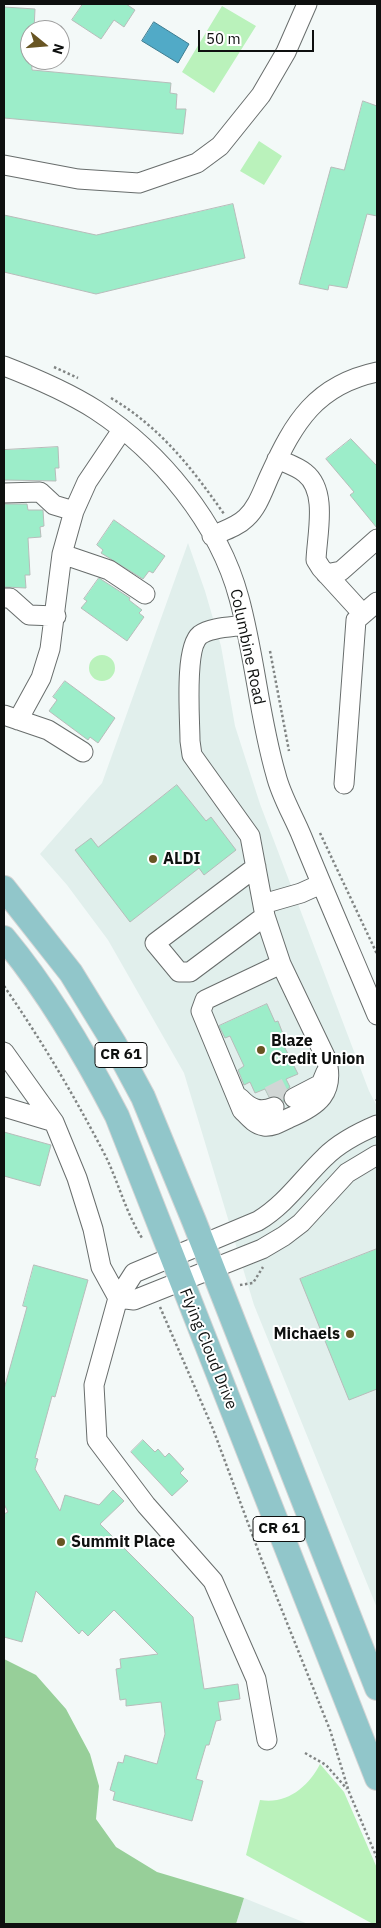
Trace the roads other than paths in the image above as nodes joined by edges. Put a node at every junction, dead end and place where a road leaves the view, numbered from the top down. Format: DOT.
graph roads {
  1 [pos="307,4"];
  2 [pos="4,166"];
  3 [pos="4,366"];
  4 [pos="377,372"];
  5 [pos="122,430"];
  6 [pos="277,459"];
  7 [pos="4,493"];
  8 [pos="74,512"];
  9 [pos="212,536"];
  10 [pos="377,539"];
  11 [pos="62,554"];
  12 [pos="326,574"];
  13 [pos="145,594"];
  14 [pos="4,598"];
  15 [pos="377,602"];
  16 [pos="363,614"];
  17 [pos="56,616"];
  18 [pos="245,625"];
  19 [pos="11,718"];
  20 [pos="83,752"];
  21 [pos="344,784"];
  22 [pos="256,867"];
  23 [pos="321,884"];
  24 [pos="4,888"];
  25 [pos="264,910"];
  26 [pos="4,938"];
  27 [pos="281,964"];
  28 [pos="377,1015"];
  29 [pos="4,1052"];
  30 [pos="326,1058"];
  31 [pos="235,1092"];
  32 [pos="292,1092"];
  33 [pos="271,1101"];
  34 [pos="4,1107"];
  35 [pos="54,1122"];
  36 [pos="377,1125"];
  37 [pos="377,1155"];
  38 [pos="203,1243"];
  39 [pos="171,1256"];
  40 [pos="213,1268"];
  41 [pos="181,1280"];
  42 [pos="118,1298"];
  43 [pos="377,1688"];
  44 [pos="267,1740"];
  45 [pos="377,1778"];
  1 -- 2 [label="street"];
  3 -- 5 [label="street, Columbine Road"];
  4 -- 6 [label="street"];
  5 -- 8 [label="street"];
  5 -- 9 [label="street, Columbine Road"];
  6 -- 9 [label="street"];
  6 -- 12 [label="street"];
  7 -- 8 [label="street"];
  8 -- 11 [label="street"];
  9 -- 18 [label="street, Columbine Road"];
  10 -- 12 [label="street"];
  11 -- 13 [label="street"];
  11 -- 17 [label="street"];
  12 -- 16 [label="street"];
  14 -- 17 [label="street"];
  15 -- 16 [label="street"];
  16 -- 21 [label="street"];
  17 -- 19 [label="street"];
  18 -- 22 [label="street"];
  18 -- 23 [label="street, Columbine Road"];
  19 -- 20 [label="street"];
  22 -- 25 [label="street"];
  22 -- 25 [label="street"];
  23 -- 25 [label="street"];
  23 -- 28 [label="street, Columbine Road"];
  24 -- 38 [label="main road, Flying Cloud Drive / CR 61"];
  25 -- 27 [label="street"];
  26 -- 39 [label="main road, Flying Cloud Drive / CR 61"];
  27 -- 30 [label="street"];
  27 -- 31 [label="street"];
  29 -- 35 [label="street"];
  30 -- 31 [label="street"];
  30 -- 32 [label="street"];
  31 -- 33 [label="street"];
  34 -- 35 [label="street"];
  35 -- 42 [label="street"];
  36 -- 38 [label="street"];
  37 -- 40 [label="street"];
  38 -- 39 [label="street"];
  38 -- 40 [label="main road, Flying Cloud Drive / CR 61"];
  39 -- 41 [label="main road, Flying Cloud Drive / CR 61"];
  39 -- 42 [label="street"];
  40 -- 41 [label="street"];
  40 -- 43 [label="main road, Flying Cloud Drive / CR 61"];
  41 -- 42 [label="street"];
  41 -- 45 [label="main road, Flying Cloud Drive / CR 61"];
  42 -- 44 [label="street"];
}
